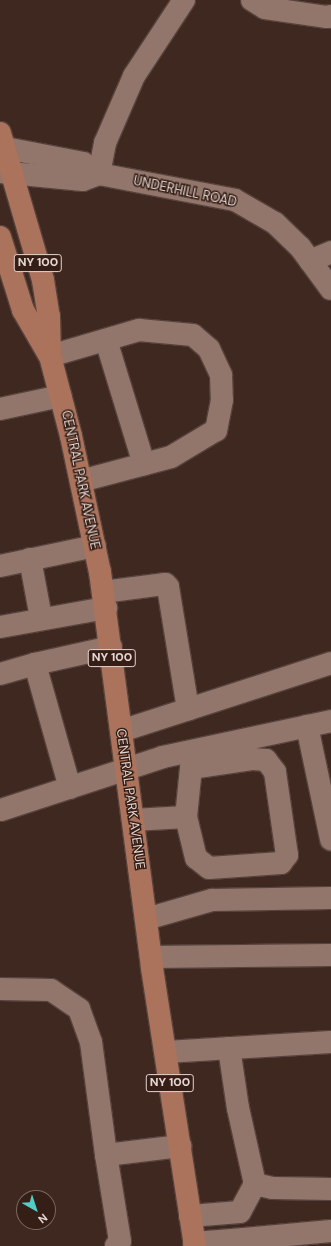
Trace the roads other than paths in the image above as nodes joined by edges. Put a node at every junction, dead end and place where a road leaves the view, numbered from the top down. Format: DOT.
graph roads {
  1 [pos="184,0"];
  2 [pos="252,0"];
  3 [pos="331,16"];
  4 [pos="2,143"];
  5 [pos="6,173"];
  6 [pos="99,174"];
  7 [pos="0,237"];
  8 [pos="331,252"];
  9 [pos="310,261"];
  10 [pos="331,289"];
  11 [pos="106,340"];
  12 [pos="50,356"];
  13 [pos="61,396"];
  14 [pos="0,409"];
  15 [pos="144,464"];
  16 [pos="81,481"];
  17 [pos="95,546"];
  18 [pos="17,562"];
  19 [pos="0,572"];
  20 [pos="105,600"];
  21 [pos="41,618"];
  22 [pos="1,626"];
  23 [pos="111,647"];
  24 [pos="331,663"];
  25 [pos="36,664"];
  26 [pos="0,674"];
  27 [pos="188,709"];
  28 [pos="331,721"];
  29 [pos="307,726"];
  30 [pos="121,731"];
  31 [pos="126,770"];
  32 [pos="70,788"];
  33 [pos="1,810"];
  34 [pos="186,817"];
  35 [pos="133,820"];
  36 [pos="331,839"];
  37 [pos="331,898"];
  38 [pos="146,919"];
  39 [pos="331,955"];
  40 [pos="151,957"];
  41 [pos="0,989"];
  42 [pos="331,1042"];
  43 [pos="229,1048"];
  44 [pos="166,1052"];
  45 [pos="180,1146"];
  46 [pos="106,1155"];
  47 [pos="255,1184"];
  48 [pos="331,1189"];
  49 [pos="190,1216"];
  50 [pos="331,1231"];
  51 [pos="250,1242"];
  52 [pos="194,1244"];
  53 [pos="116,1246"];
  1 -- 6 [label="street"];
  2 -- 3 [label="street"];
  4 -- 5 [label="main road, CENTRAL PARK AVENUE / NY 100"];
  4 -- 6 [label="street, UNDERHILL ROAD"];
  5 -- 6 [label="street, UNDERHILL ROAD"];
  5 -- 12 [label="main road, CENTRAL PARK AVENUE / NY 100"];
  6 -- 9 [label="street, UNDERHILL ROAD"];
  7 -- 12 [label="main road, CENTRAL PARK AVENUE / NY 100"];
  8 -- 9 [label="street"];
  9 -- 10 [label="street, UNDERHILL ROAD"];
  11 -- 12 [label="street"];
  11 -- 15 [label="street"];
  11 -- 15 [label="street"];
  12 -- 13 [label="main road, CENTRAL PARK AVENUE / NY 100"];
  13 -- 14 [label="street"];
  13 -- 16 [label="main road, CENTRAL PARK AVENUE / NY 100"];
  15 -- 16 [label="street"];
  16 -- 17 [label="main road, CENTRAL PARK AVENUE / NY 100"];
  17 -- 18 [label="street"];
  17 -- 20 [label="main road, CENTRAL PARK AVENUE / NY 100"];
  18 -- 19 [label="street"];
  18 -- 21 [label="street"];
  20 -- 21 [label="street"];
  20 -- 23 [label="main road, CENTRAL PARK AVENUE / NY 100"];
  20 -- 27 [label="street"];
  21 -- 22 [label="street"];
  23 -- 25 [label="street"];
  23 -- 30 [label="main road, CENTRAL PARK AVENUE / NY 100"];
  24 -- 27 [label="street"];
  25 -- 26 [label="street"];
  25 -- 32 [label="street"];
  27 -- 30 [label="street"];
  28 -- 29 [label="street"];
  29 -- 31 [label="street"];
  29 -- 36 [label="street"];
  30 -- 31 [label="main road, CENTRAL PARK AVENUE / NY 100"];
  31 -- 32 [label="street"];
  31 -- 35 [label="main road, CENTRAL PARK AVENUE / NY 100"];
  32 -- 33 [label="street"];
  34 -- 34 [label="street"];
  34 -- 35 [label="street"];
  35 -- 38 [label="main road, CENTRAL PARK AVENUE / NY 100"];
  37 -- 38 [label="street"];
  38 -- 40 [label="main road, CENTRAL PARK AVENUE / NY 100"];
  39 -- 40 [label="street"];
  40 -- 44 [label="main road, CENTRAL PARK AVENUE / NY 100"];
  41 -- 46 [label="street"];
  42 -- 43 [label="street"];
  43 -- 44 [label="street"];
  43 -- 47 [label="street"];
  44 -- 45 [label="main road, CENTRAL PARK AVENUE / NY 100"];
  45 -- 46 [label="street"];
  45 -- 49 [label="main road, CENTRAL PARK AVENUE / NY 100"];
  46 -- 53 [label="street"];
  47 -- 48 [label="street"];
  47 -- 49 [label="street"];
  49 -- 52 [label="main road, CENTRAL PARK AVENUE / NY 100"];
  50 -- 51 [label="street"];
  51 -- 52 [label="street"];
}
